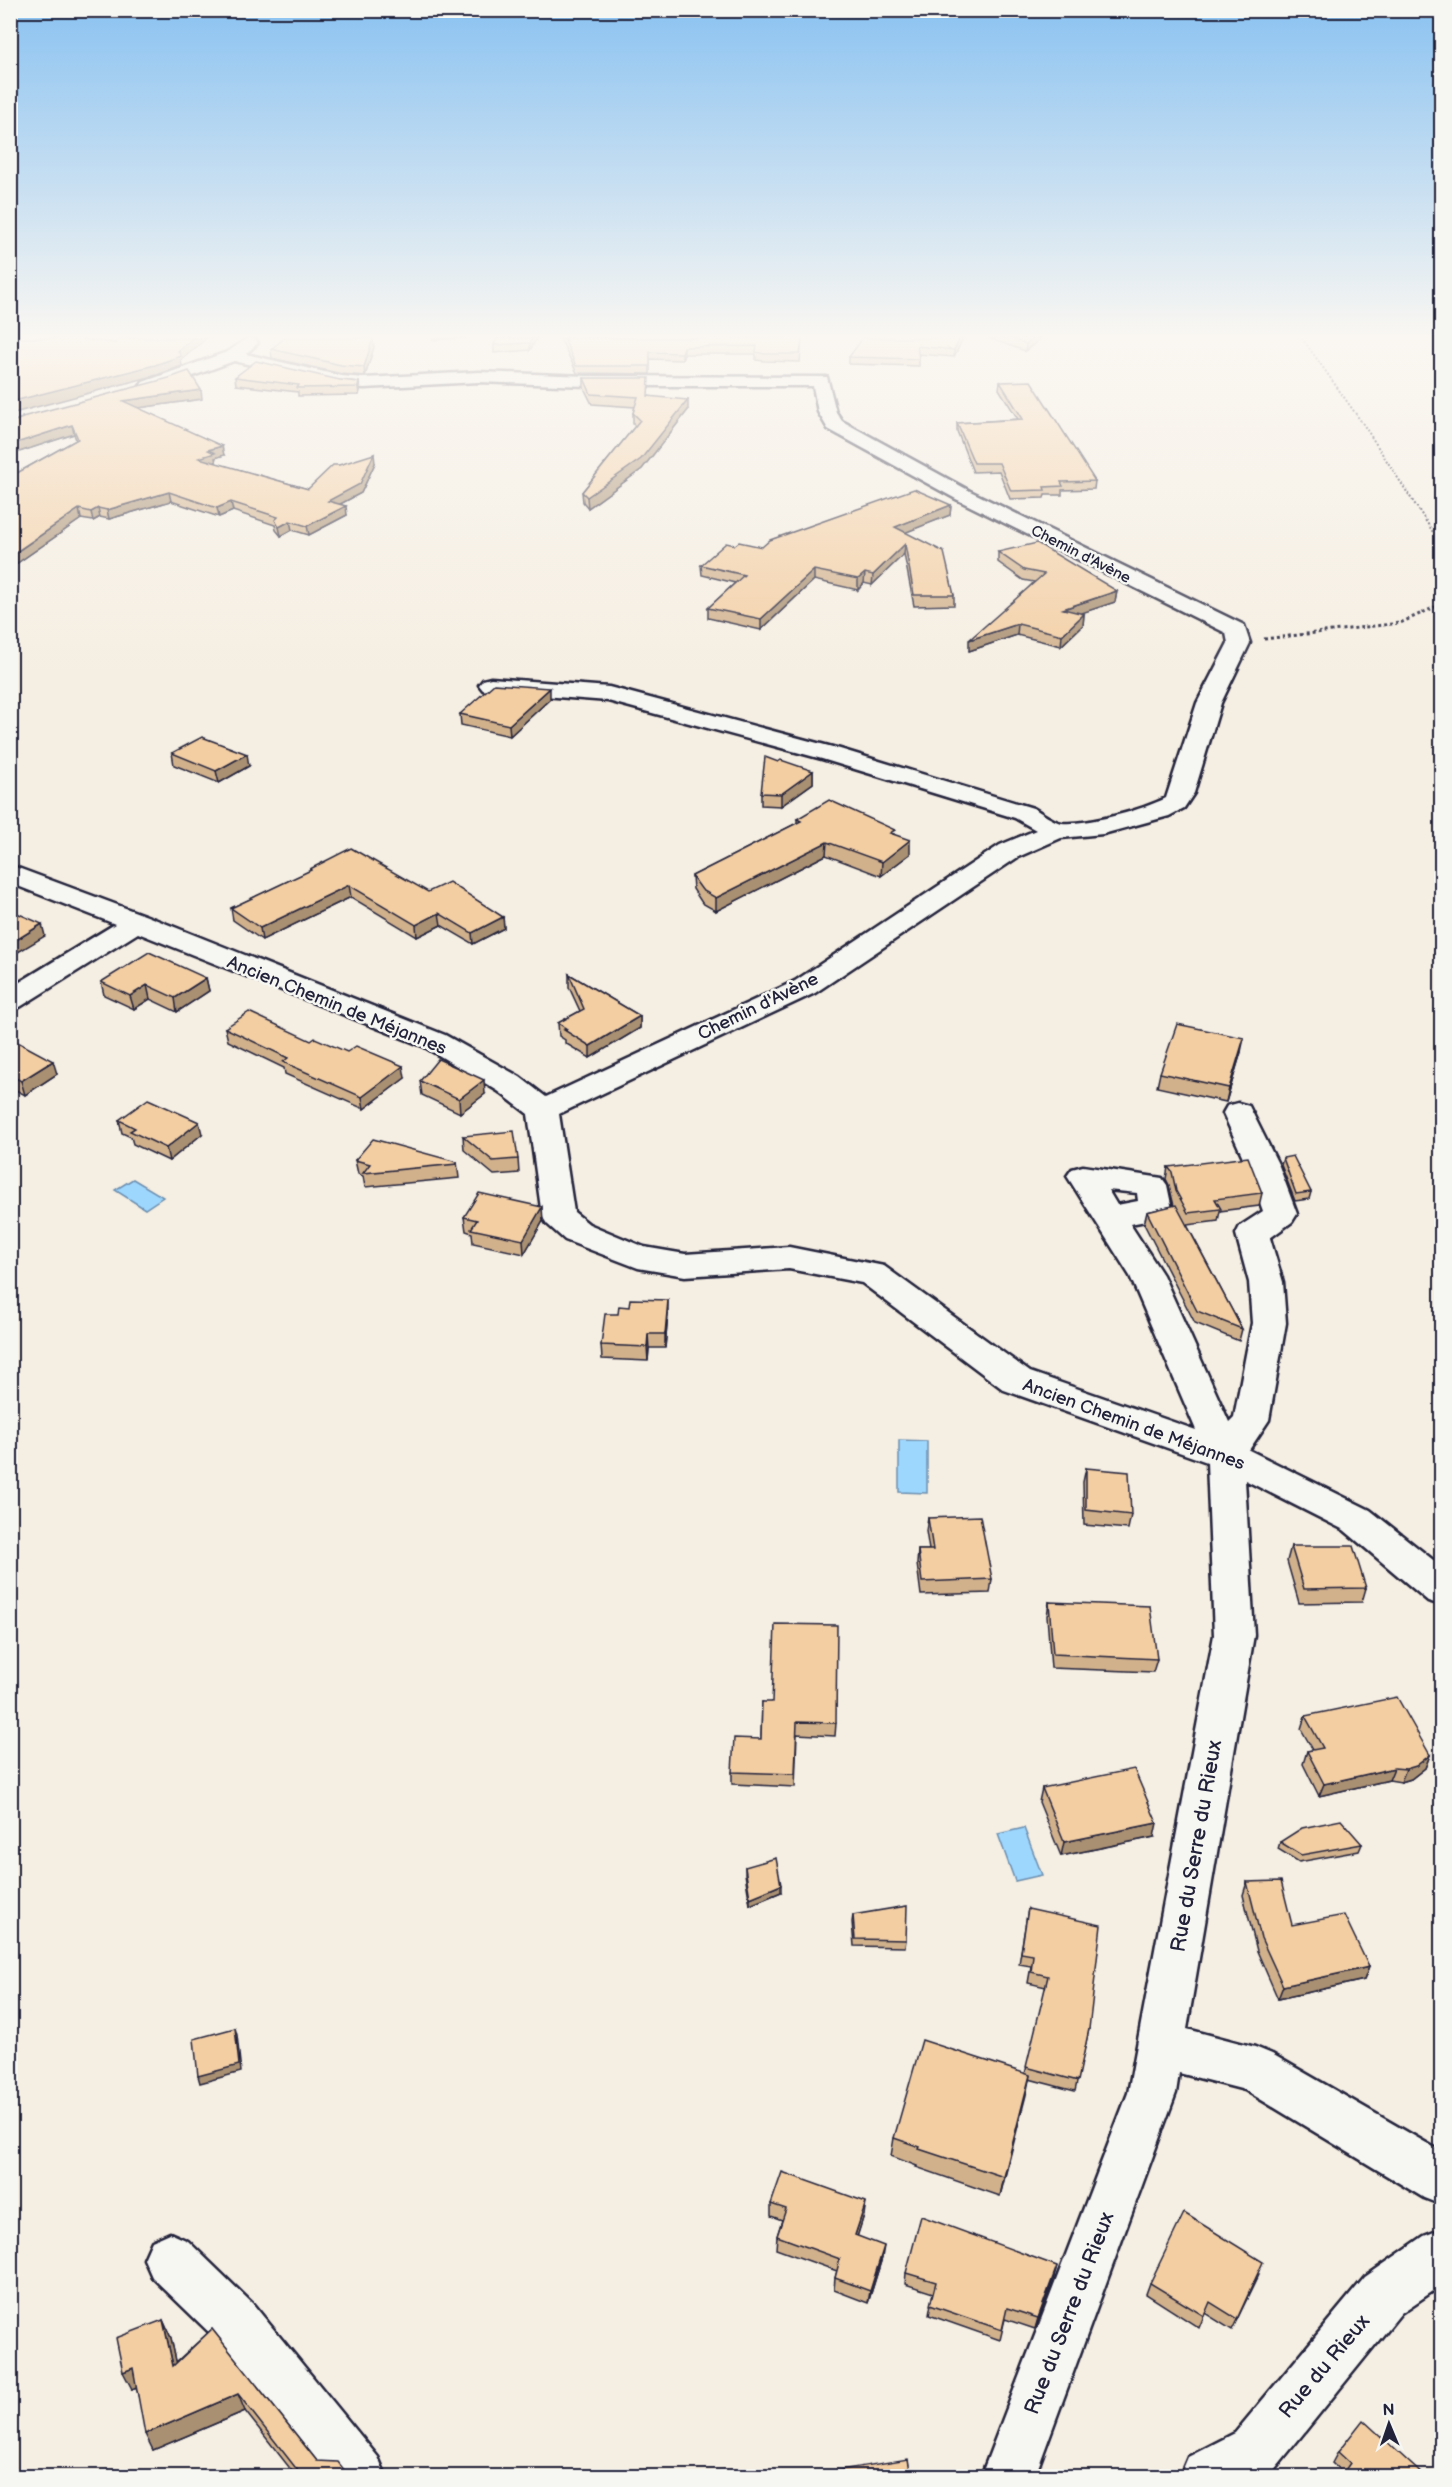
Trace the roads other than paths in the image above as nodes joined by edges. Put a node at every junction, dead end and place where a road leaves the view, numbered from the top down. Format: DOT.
graph roads {
  1 [pos="888,454"];
  2 [pos="490,685"];
  3 [pos="1056,831"];
  4 [pos="10,873"];
  5 [pos="137,922"];
  6 [pos="10,1001"];
  7 [pos="543,1110"];
  8 [pos="1238,1113"];
  9 [pos="1107,1216"];
  10 [pos="1225,1454"];
  11 [pos="1442,1590"];
  12 [pos="1160,2045"];
  13 [pos="1442,2180"];
  14 [pos="1442,2254"];
  15 [pos="170,2259"];
  16 [pos="359,2476"];
  17 [pos="1008,2476"];
  18 [pos="1207,2476"];
  1 -- 3 [label="street, Chemin d'Avène"];
  2 -- 3 [label="street"];
  3 -- 7 [label="street, Chemin d'Avène"];
  4 -- 5 [label="street, Ancien Chemin de Méjannes"];
  5 -- 6 [label="street"];
  5 -- 7 [label="street, Ancien Chemin de Méjannes"];
  7 -- 10 [label="street, Ancien Chemin de Méjannes"];
  8 -- 10 [label="street"];
  9 -- 10 [label="street, Rue du Serre du Rieux"];
  10 -- 11 [label="street, Ancien Chemin de Méjannes"];
  10 -- 12 [label="street, Rue du Serre du Rieux"];
  12 -- 13 [label="street"];
  12 -- 17 [label="street, Rue du Serre du Rieux"];
  14 -- 18 [label="street, Rue du Rieux"];
  15 -- 16 [label="street"];
}
